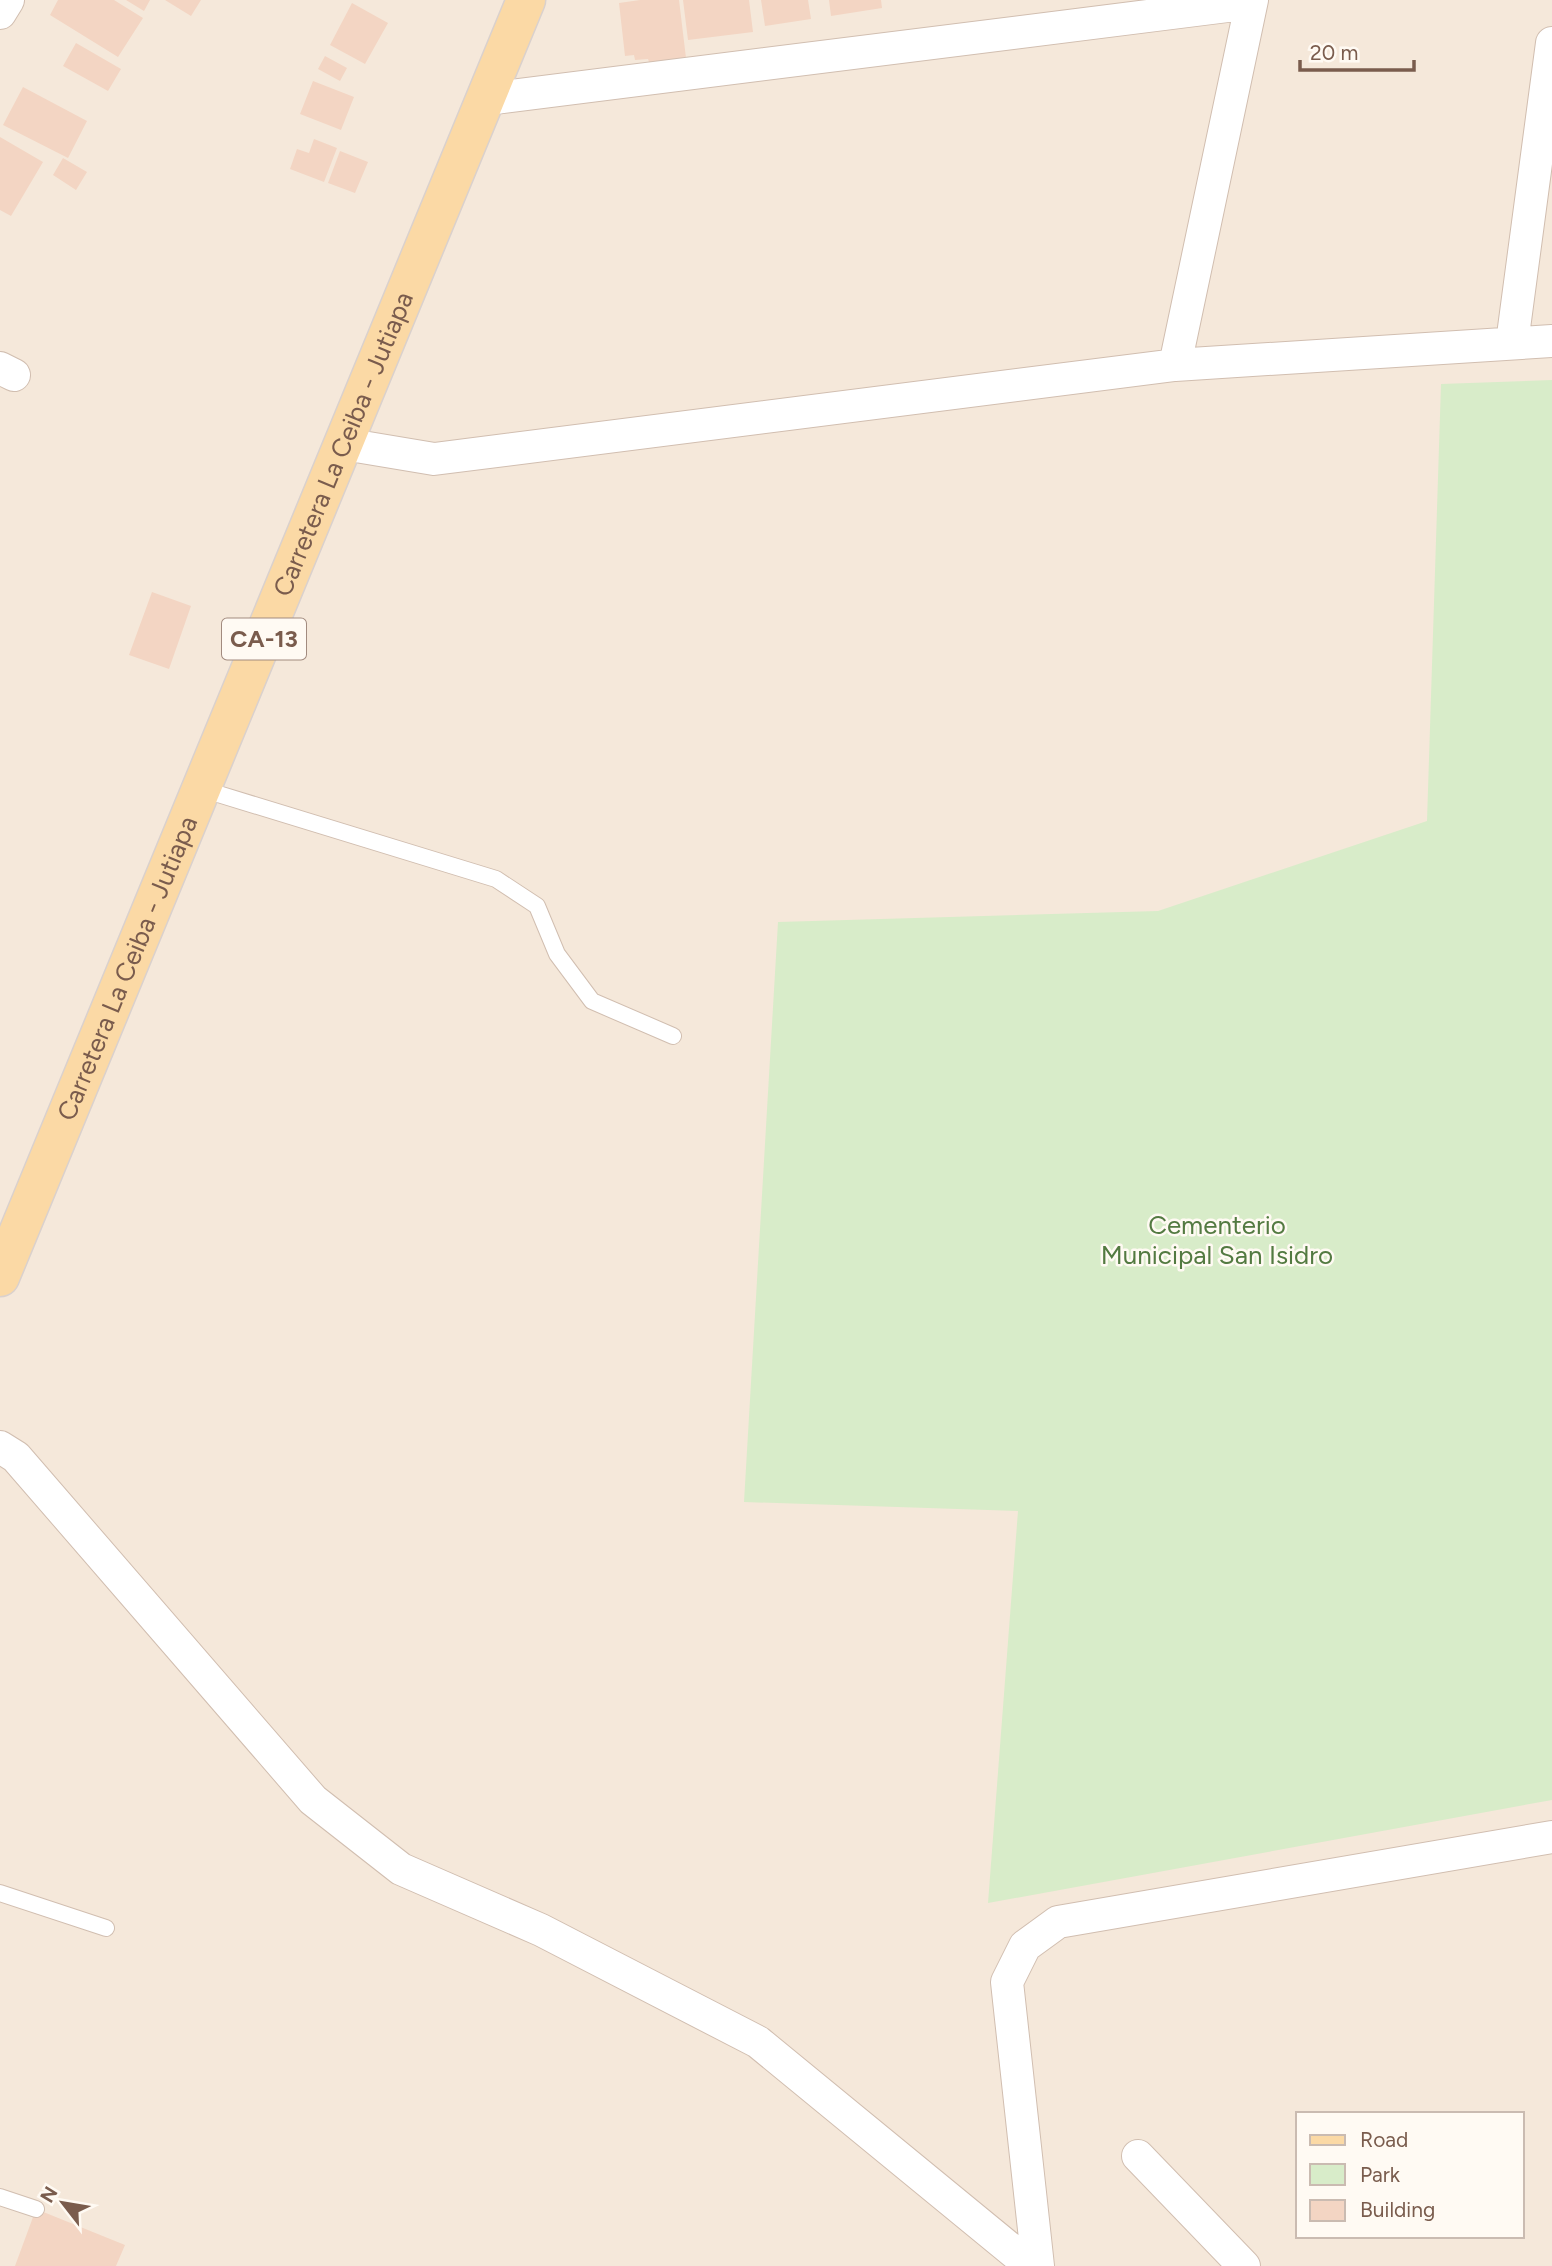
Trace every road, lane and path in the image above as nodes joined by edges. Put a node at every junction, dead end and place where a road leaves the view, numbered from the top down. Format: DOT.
graph roads {
  1 [pos="8,0"];
  2 [pos="526,0"];
  3 [pos="1251,1"];
  4 [pos="0,13"];
  5 [pos="1552,43"];
  6 [pos="487,99"];
  7 [pos="1552,341"];
  8 [pos="1511,343"];
  9 [pos="1175,365"];
  10 [pos="344,444"];
  11 [pos="201,789"];
  12 [pos="673,1036"];
  13 [pos="0,1277"];
  14 [pos="0,1447"];
  15 [pos="1552,1837"];
  16 [pos="0,1893"];
  17 [pos="106,1928"];
  18 [pos="1138,2156"];
  19 [pos="0,2197"];
  20 [pos="36,2209"];
  21 [pos="1031,2266"];
  22 [pos="1038,2266"];
  23 [pos="1244,2266"];
  1 -- 4 [label="street"];
  2 -- 6 [label="main road, Carretera La Ceiba - Jutiapa / CA-13"];
  3 -- 6 [label="street"];
  3 -- 9 [label="street"];
  5 -- 8 [label="street"];
  6 -- 10 [label="main road, Carretera La Ceiba - Jutiapa / CA-13"];
  7 -- 8 [label="street"];
  8 -- 9 [label="street"];
  9 -- 10 [label="street"];
  10 -- 11 [label="main road, Carretera La Ceiba - Jutiapa / CA-13"];
  11 -- 12 [label="lane"];
  11 -- 13 [label="main road, Carretera La Ceiba - Jutiapa / CA-13"];
  14 -- 21 [label="street"];
  15 -- 22 [label="street"];
  16 -- 17 [label="lane"];
  18 -- 23 [label="street"];
  19 -- 20 [label="lane"];
}
